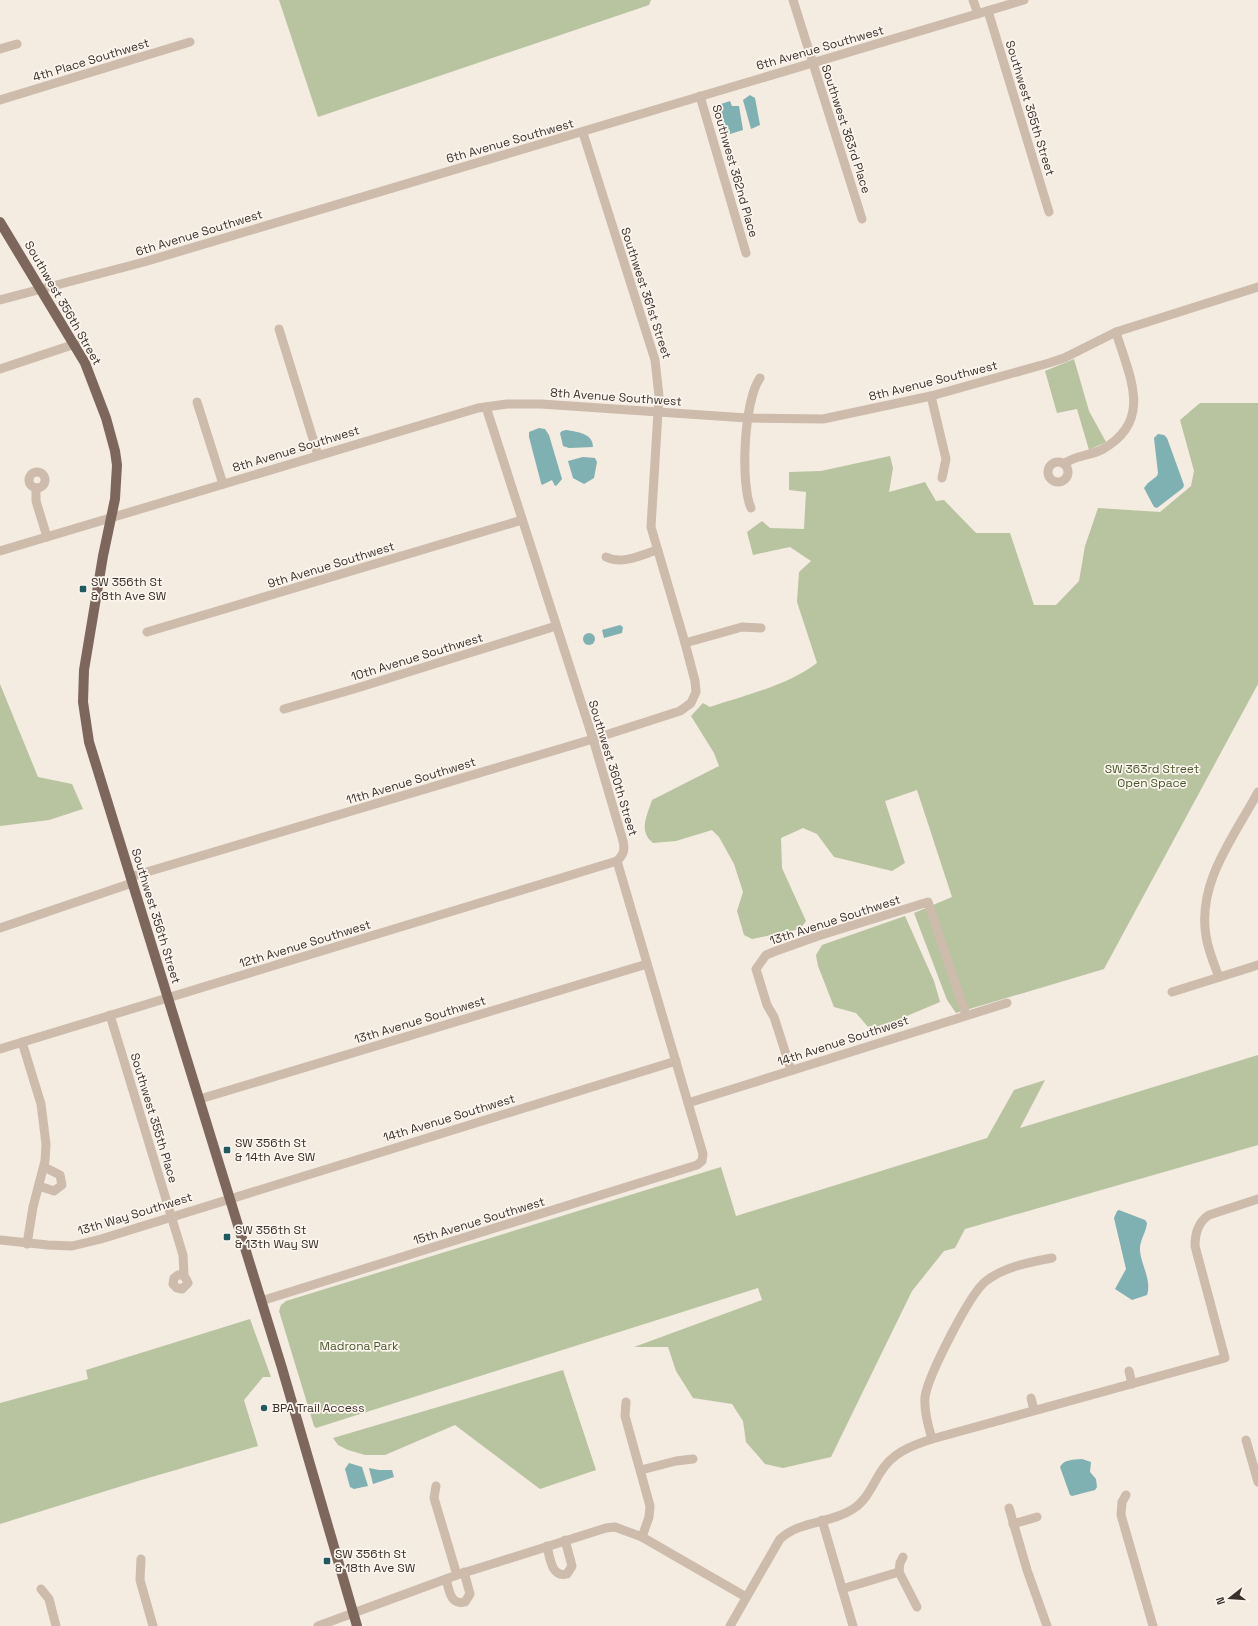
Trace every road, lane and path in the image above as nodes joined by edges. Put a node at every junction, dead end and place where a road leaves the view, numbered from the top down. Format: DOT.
graph roads {
  1 [pos="793,0"];
  2 [pos="973,0"];
  3 [pos="1024,0"];
  4 [pos="988,12"];
  5 [pos="978,14"];
  6 [pos="190,42"];
  7 [pos="17,44"];
  8 [pos="0,49"];
  9 [pos="812,63"];
  10 [pos="700,96"];
  11 [pos="0,100"];
  12 [pos="582,133"];
  13 [pos="1050,212"];
  14 [pos="862,219"];
  15 [pos="0,222"];
  16 [pos="746,253"];
  17 [pos="1258,287"];
  18 [pos="41,290"];
  19 [pos="0,300"];
  20 [pos="279,329"];
  21 [pos="1116,332"];
  22 [pos="75,344"];
  23 [pos="0,369"];
  24 [pos="760,378"];
  25 [pos="931,396"];
  26 [pos="197,402"];
  27 [pos="486,407"];
  28 [pos="658,412"];
  29 [pos="747,418"];
  30 [pos="318,455"];
  31 [pos="1064,464"];
  32 [pos="942,478"];
  33 [pos="223,484"];
  34 [pos="36,488"];
  35 [pos="751,508"];
  36 [pos="112,518"];
  37 [pos="522,520"];
  38 [pos="47,537"];
  39 [pos="657,550"];
  40 [pos="0,551"];
  41 [pos="606,557"];
  42 [pos="556,626"];
  43 [pos="761,628"];
  44 [pos="147,632"];
  45 [pos="685,644"];
  46 [pos="694,698"];
  47 [pos="284,709"];
  48 [pos="593,739"];
  49 [pos="1258,792"];
  50 [pos="1256,802"];
  51 [pos="617,862"];
  52 [pos="131,880"];
  53 [pos="0,928"];
  54 [pos="647,964"];
  55 [pos="1258,965"];
  56 [pos="1218,977"];
  57 [pos="1172,992"];
  58 [pos="167,999"];
  59 [pos="1007,1003"];
  60 [pos="110,1015"];
  61 [pos="966,1015"];
  62 [pos="22,1042"];
  63 [pos="0,1049"];
  64 [pos="676,1061"];
  65 [pos="790,1070"];
  66 [pos="200,1099"];
  67 [pos="688,1103"];
  68 [pos="44,1167"];
  69 [pos="39,1186"];
  70 [pos="229,1198"];
  71 [pos="1258,1198"];
  72 [pos="171,1216"];
  73 [pos="0,1240"];
  74 [pos="26,1244"];
  75 [pos="1052,1258"];
  76 [pos="184,1275"];
  77 [pos="261,1301"];
  78 [pos="1128,1371"];
  79 [pos="1132,1384"];
  80 [pos="1031,1398"];
  81 [pos="626,1402"];
  82 [pos="1034,1410"];
  83 [pos="932,1439"];
  84 [pos="1246,1440"];
  85 [pos="693,1459"];
  86 [pos="641,1470"];
  87 [pos="1258,1482"];
  88 [pos="436,1486"];
  89 [pos="1126,1495"];
  90 [pos="1009,1508"];
  91 [pos="1037,1517"];
  92 [pos="822,1520"];
  93 [pos="1013,1524"];
  94 [pos="642,1537"];
  95 [pos="565,1540"];
  96 [pos="546,1546"];
  97 [pos="903,1557"];
  98 [pos="141,1559"];
  99 [pos="899,1572"];
  100 [pos="460,1573"];
  101 [pos="446,1579"];
  102 [pos="41,1589"];
  103 [pos="842,1589"];
  104 [pos="746,1597"];
  105 [pos="917,1607"];
  106 [pos="353,1614"];
  107 [pos="56,1626"];
  108 [pos="153,1626"];
  109 [pos="318,1626"];
  110 [pos="357,1626"];
  111 [pos="730,1626"];
  112 [pos="853,1626"];
  113 [pos="1047,1626"];
  114 [pos="1153,1626"];
  1 -- 9 [label="street, Southwest 363rd Place"];
  2 -- 5 [label="street"];
  3 -- 4 [label="street, 6th Avenue Southwest"];
  4 -- 5 [label="street, 6th Avenue Southwest"];
  4 -- 13 [label="street, Southwest 365th Street"];
  5 -- 9 [label="street, 6th Avenue Southwest"];
  6 -- 11 [label="street, 4th Place Southwest"];
  7 -- 8 [label="street"];
  9 -- 10 [label="street, 6th Avenue Southwest"];
  9 -- 14 [label="street, Southwest 363rd Place"];
  10 -- 12 [label="street, 6th Avenue Southwest"];
  10 -- 16 [label="street, Southwest 362nd Place"];
  12 -- 18 [label="street, 6th Avenue Southwest"];
  12 -- 28 [label="street, Southwest 361st Street"];
  15 -- 18 [label="main road, Southwest 356th Street"];
  17 -- 21 [label="street, 8th Avenue Southwest"];
  18 -- 19 [label="street, 6th Avenue Southwest"];
  18 -- 22 [label="main road, Southwest 356th Street"];
  20 -- 30 [label="street"];
  21 -- 25 [label="street, 8th Avenue Southwest"];
  21 -- 31 [label="street"];
  22 -- 23 [label="street"];
  22 -- 36 [label="main road, Southwest 356th Street"];
  24 -- 29 [label="street"];
  25 -- 29 [label="street, 8th Avenue Southwest"];
  25 -- 32 [label="street"];
  26 -- 33 [label="street"];
  27 -- 28 [label="street, 8th Avenue Southwest"];
  27 -- 30 [label="street, 8th Avenue Southwest"];
  27 -- 37 [label="street, Southwest 360th Street"];
  28 -- 29 [label="street, 8th Avenue Southwest"];
  28 -- 39 [label="street, Southwest 361st Street"];
  29 -- 35 [label="street"];
  30 -- 33 [label="street, 8th Avenue Southwest"];
  33 -- 36 [label="street, 8th Avenue Southwest"];
  34 -- 38 [label="street"];
  36 -- 38 [label="street, 8th Avenue Southwest"];
  36 -- 52 [label="main road, Southwest 356th Street"];
  37 -- 42 [label="street, Southwest 360th Street"];
  37 -- 44 [label="street, 9th Avenue Southwest"];
  38 -- 40 [label="street, 8th Avenue Southwest"];
  39 -- 41 [label="street"];
  39 -- 45 [label="street, Southwest 361st Street"];
  42 -- 47 [label="street, 10th Avenue Southwest"];
  42 -- 48 [label="street, Southwest 360th Street"];
  43 -- 45 [label="street"];
  45 -- 46 [label="street, Southwest 361st Street"];
  46 -- 48 [label="street, 11th Avenue Southwest"];
  48 -- 51 [label="street, Southwest 360th Street"];
  48 -- 52 [label="street, 11th Avenue Southwest"];
  49 -- 50 [label="street"];
  50 -- 56 [label="street"];
  51 -- 54 [label="street"];
  51 -- 58 [label="street, 12th Avenue Southwest"];
  52 -- 53 [label="street, 11th Avenue Southwest"];
  52 -- 58 [label="main road, Southwest 356th Street"];
  54 -- 64 [label="street"];
  54 -- 66 [label="street, 13th Avenue Southwest"];
  55 -- 56 [label="street"];
  56 -- 57 [label="street"];
  58 -- 60 [label="street, 12th Avenue Southwest"];
  58 -- 66 [label="main road, Southwest 356th Street"];
  59 -- 61 [label="street, 14th Avenue Southwest"];
  60 -- 62 [label="street, 12th Avenue Southwest"];
  60 -- 72 [label="street, Southwest 355th Place"];
  61 -- 65 [label="street, 14th Avenue Southwest"];
  61 -- 65 [label="street, 13th Avenue Southwest"];
  62 -- 63 [label="street, 12th Avenue Southwest"];
  62 -- 68 [label="street"];
  64 -- 67 [label="street"];
  64 -- 70 [label="street, 14th Avenue Southwest"];
  65 -- 67 [label="street, 14th Avenue Southwest"];
  66 -- 70 [label="main road, Southwest 356th Street"];
  67 -- 77 [label="street, 15th Avenue Southwest"];
  68 -- 69 [label="street"];
  68 -- 69 [label="street"];
  69 -- 74 [label="street"];
  70 -- 72 [label="street, 13th Way Southwest"];
  70 -- 77 [label="main road, Southwest 356th Street"];
  71 -- 79 [label="street"];
  72 -- 74 [label="street, 13th Way Southwest"];
  72 -- 76 [label="street, Southwest 355th Place"];
  73 -- 74 [label="street, 13th Way Southwest"];
  75 -- 83 [label="street"];
  77 -- 106 [label="main road, Southwest 356th Street"];
  78 -- 79 [label="street"];
  79 -- 82 [label="street"];
  80 -- 82 [label="street"];
  81 -- 86 [label="street"];
  82 -- 83 [label="street"];
  83 -- 92 [label="street"];
  84 -- 87 [label="street"];
  85 -- 86 [label="street"];
  86 -- 94 [label="street"];
  88 -- 100 [label="street"];
  89 -- 114 [label="street"];
  90 -- 93 [label="street"];
  91 -- 93 [label="street"];
  92 -- 103 [label="street"];
  92 -- 104 [label="street"];
  93 -- 113 [label="street"];
  94 -- 95 [label="street"];
  94 -- 104 [label="street"];
  95 -- 96 [label="street"];
  95 -- 96 [label="street"];
  96 -- 100 [label="street"];
  97 -- 99 [label="street"];
  98 -- 108 [label="street"];
  99 -- 103 [label="street"];
  99 -- 105 [label="street"];
  100 -- 101 [label="street"];
  100 -- 101 [label="street"];
  101 -- 106 [label="street"];
  102 -- 107 [label="street"];
  103 -- 112 [label="street"];
  104 -- 111 [label="street"];
  106 -- 109 [label="street"];
  106 -- 110 [label="main road, Southwest 356th Street"];
}
